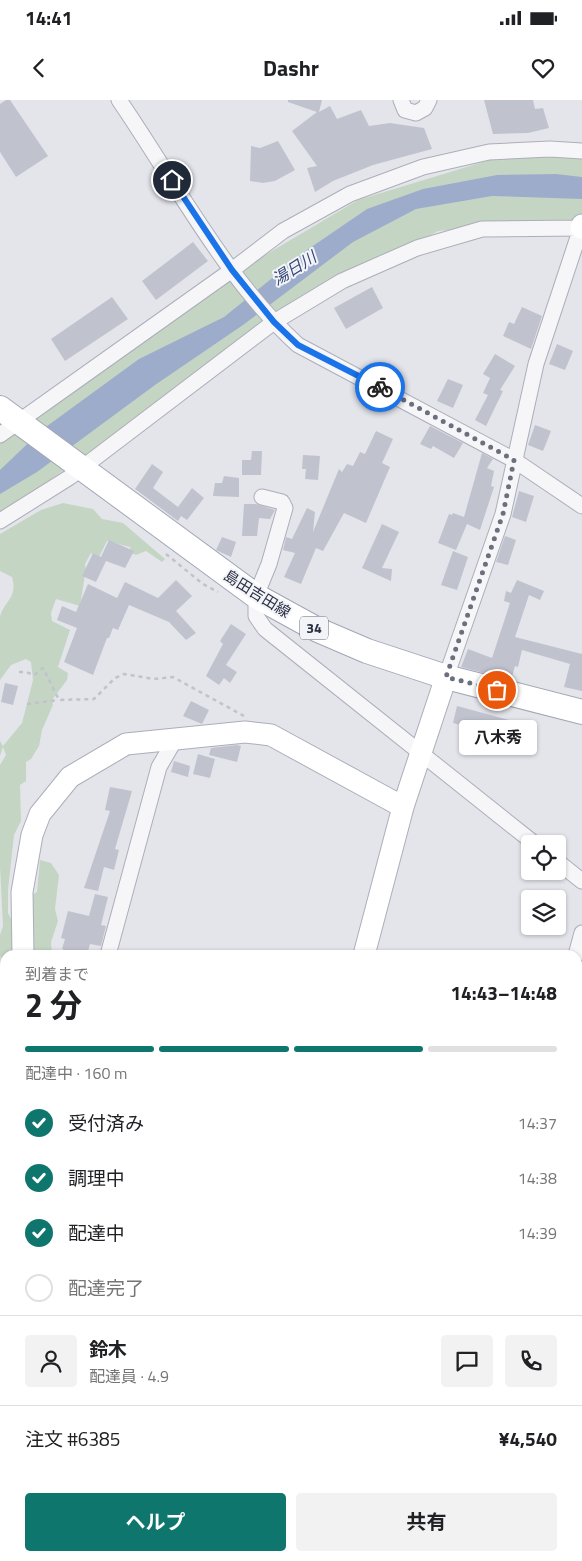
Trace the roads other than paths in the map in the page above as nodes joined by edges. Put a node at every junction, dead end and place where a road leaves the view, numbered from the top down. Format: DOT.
graph roads {
  1 [pos="119,100"];
  2 [pos="401,100"];
  3 [pos="429,100"];
  4 [pos="582,151"];
  5 [pos="582,227"];
  6 [pos="232,270"];
  7 [pos="274,322"];
  8 [pos="0,408"];
  9 [pos="10,428"];
  10 [pos="514,460"];
  11 [pos="81,469"];
  12 [pos="262,497"];
  13 [pos="582,506"];
  14 [pos="0,522"];
  15 [pos="256,596"];
  16 [pos="446,677"];
  17 [pos="582,712"];
  18 [pos="176,738"];
  19 [pos="420,754"];
  20 [pos="402,807"];
  21 [pos="524,835"];
  22 [pos="566,868"];
  23 [pos="582,881"];
  24 [pos="582,933"];
  25 [pos="23,950"];
  26 [pos="109,950"];
  27 [pos="365,950"];
  28 [pos="577,950"];
  1 -- 6 [label="street"];
  2 -- 3 [label="street"];
  4 -- 6 [label="street"];
  5 -- 7 [label="street"];
  5 -- 10 [label="street"];
  6 -- 7 [label="street"];
  6 -- 9 [label="street"];
  7 -- 10 [label="street"];
  7 -- 11 [label="street"];
  8 -- 9 [label="main road, 島田吉田線 / 34"];
  9 -- 11 [label="main road, 島田吉田線 / 34"];
  10 -- 13 [label="street"];
  10 -- 16 [label="street"];
  11 -- 14 [label="street"];
  11 -- 15 [label="main road, 島田吉田線 / 34"];
  12 -- 15 [label="street"];
  15 -- 16 [label="main road, 島田吉田線 / 34"];
  15 -- 19 [label="street"];
  16 -- 17 [label="main road, 島田吉田線 / 34"];
  16 -- 19 [label="street"];
  18 -- 20 [label="street"];
  18 -- 25 [label="street"];
  18 -- 26 [label="street"];
  19 -- 20 [label="street"];
  19 -- 21 [label="street"];
  20 -- 27 [label="street"];
  22 -- 23 [label="street"];
  24 -- 28 [label="street"];
}
